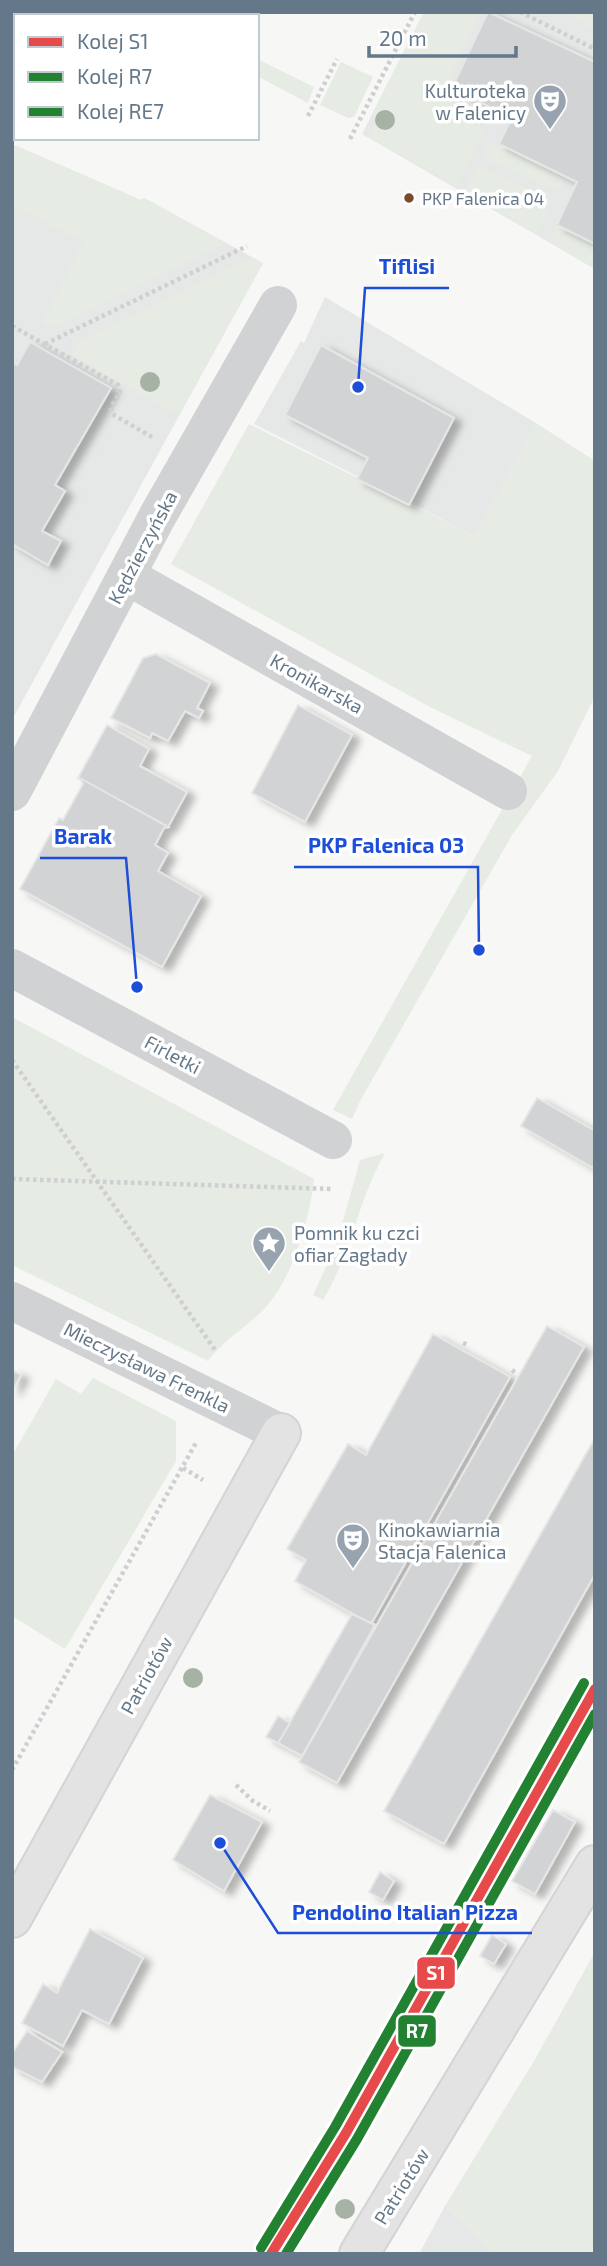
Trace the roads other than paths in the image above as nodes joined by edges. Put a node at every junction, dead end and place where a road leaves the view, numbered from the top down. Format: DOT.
graph roads {
  1 [pos="278,305"];
  2 [pos="127,576"];
  3 [pos="508,791"];
  4 [pos="12,792"];
  5 [pos="12,968"];
  6 [pos="333,1140"];
  7 [pos="12,1301"];
  8 [pos="281,1433"];
  9 [pos="595,1866"];
  10 [pos="12,1918"];
  11 [pos="359,2254"];
  1 -- 2 [label="street, Kędzierzyńska"];
  2 -- 3 [label="street, Kronikarska"];
  2 -- 4 [label="street, Kędzierzyńska"];
  5 -- 6 [label="street, Firletki"];
  7 -- 8 [label="street, Mieczysława Frenkla"];
  8 -- 10 [label="main road, Patriotów"];
  9 -- 11 [label="main road, Patriotów"];
}
